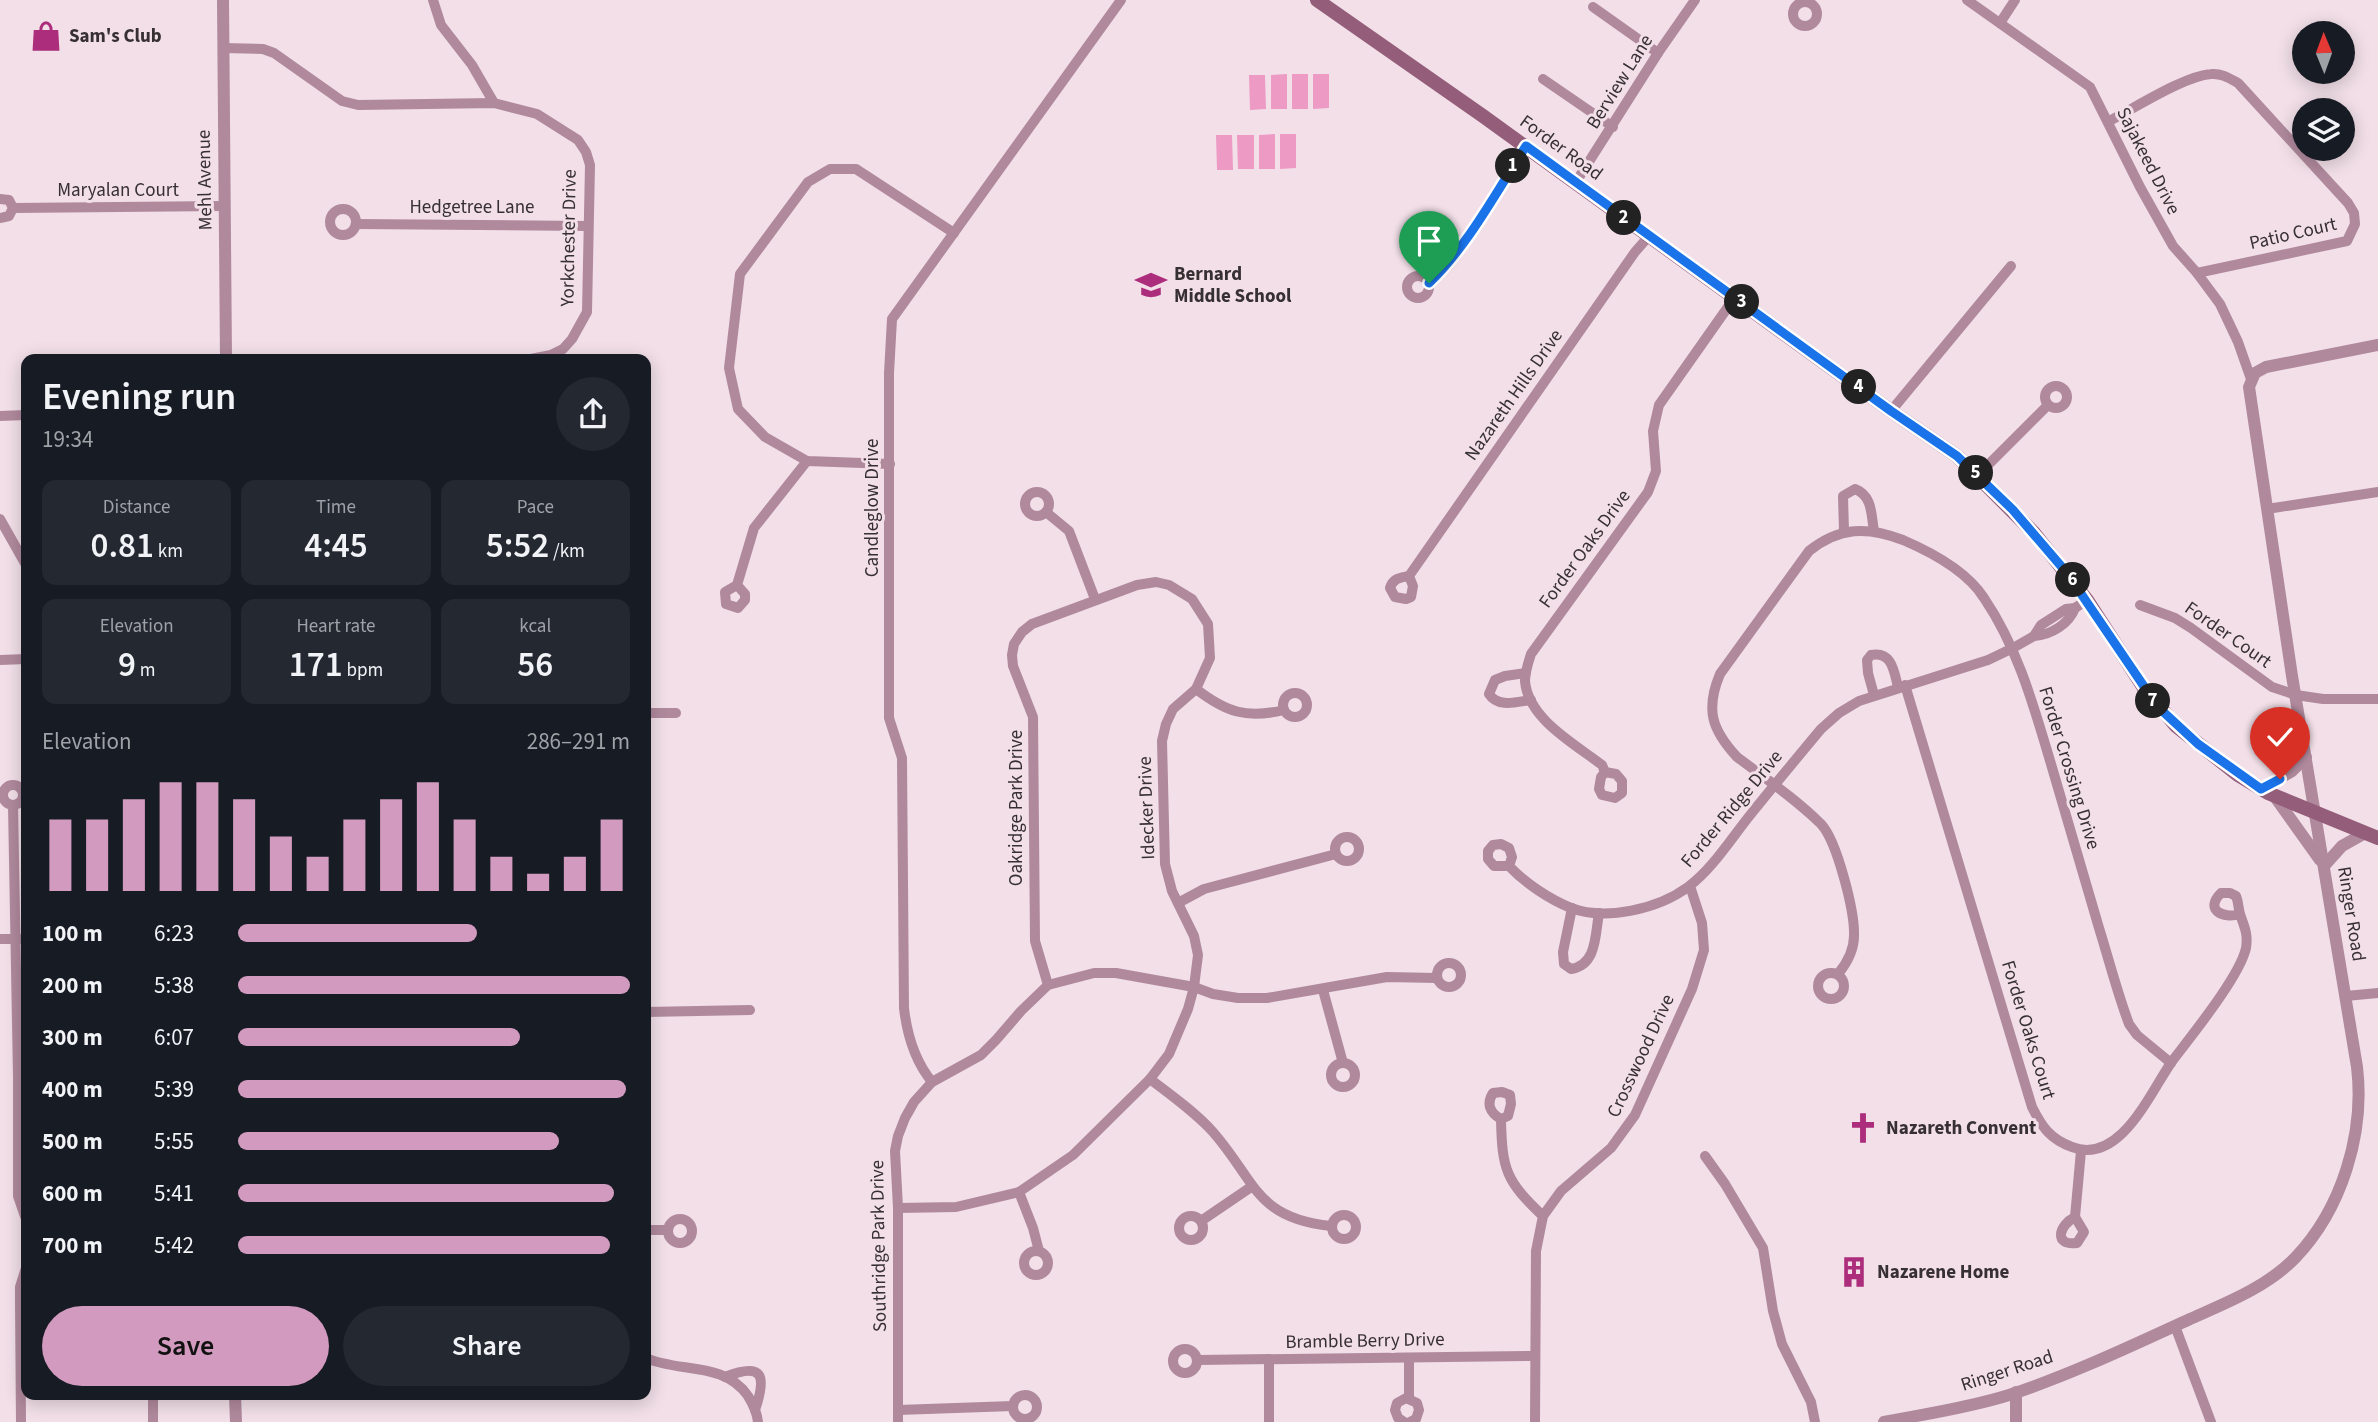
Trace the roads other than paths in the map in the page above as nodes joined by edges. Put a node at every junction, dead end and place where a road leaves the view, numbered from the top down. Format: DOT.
graph roads {
  1 [pos="223,0"];
  2 [pos="433,0"];
  3 [pos="1121,0"];
  4 [pos="1317,0"];
  5 [pos="1695,0"];
  6 [pos="1784,0"];
  7 [pos="1967,0"];
  8 [pos="2015,0"];
  9 [pos="1593,7"];
  10 [pos="1796,7"];
  11 [pos="2000,23"];
  12 [pos="223,48"];
  13 [pos="1658,53"];
  14 [pos="1544,79"];
  15 [pos="494,103"];
  16 [pos="2109,121"];
  17 [pos="1613,127"];
  18 [pos="1526,146"];
  19 [pos="1576,183"];
  20 [pos="0,199"];
  21 [pos="224,206"];
  22 [pos="13,208"];
  23 [pos="0,218"];
  24 [pos="357,224"];
  25 [pos="587,226"];
  26 [pos="954,233"];
  27 [pos="1649,236"];
  28 [pos="2011,266"];
  29 [pos="2197,272"];
  30 [pos="1428,282"];
  31 [pos="1735,298"];
  32 [pos="2378,345"];
  33 [pos="226,354"];
  34 [pos="553,354"];
  35 [pos="2251,379"];
  36 [pos="2048,405"];
  37 [pos="1891,411"];
  38 [pos="21,415"];
  39 [pos="0,416"];
  40 [pos="807,461"];
  41 [pos="890,464"];
  42 [pos="1978,475"];
  43 [pos="2378,492"];
  44 [pos="2267,509"];
  45 [pos="1046,512"];
  46 [pos="0,519"];
  47 [pos="1844,531"];
  48 [pos="1874,531"];
  49 [pos="21,556"];
  50 [pos="1409,576"];
  51 [pos="737,585"];
  52 [pos="1095,599"];
  53 [pos="2081,604"];
  54 [pos="2140,605"];
  55 [pos="2013,648"];
  56 [pos="21,659"];
  57 [pos="0,660"];
  58 [pos="1526,673"];
  59 [pos="1902,686"];
  60 [pos="1196,689"];
  61 [pos="1874,695"];
  62 [pos="2296,695"];
  63 [pos="2378,699"];
  64 [pos="1531,700"];
  65 [pos="1284,710"];
  66 [pos="651,713"];
  67 [pos="676,713"];
  68 [pos="2306,757"];
  69 [pos="1605,772"];
  70 [pos="1774,785"];
  71 [pos="2261,789"];
  72 [pos="2275,797"];
  73 [pos="13,805"];
  74 [pos="2315,814"];
  75 [pos="2372,836"];
  76 [pos="1336,854"];
  77 [pos="1509,866"];
  78 [pos="2324,866"];
  79 [pos="1690,886"];
  80 [pos="1178,903"];
  81 [pos="1572,908"];
  82 [pos="1599,913"];
  83 [pos="2239,914"];
  84 [pos="0,939"];
  85 [pos="21,939"];
  86 [pos="1838,974"];
  87 [pos="1437,978"];
  88 [pos="1048,985"];
  89 [pos="1194,987"];
  90 [pos="1323,989"];
  91 [pos="2378,993"];
  92 [pos="2346,996"];
  93 [pos="750,1010"];
  94 [pos="651,1012"];
  95 [pos="1343,1063"];
  96 [pos="2171,1063"];
  97 [pos="1150,1079"];
  98 [pos="932,1082"];
  99 [pos="1501,1119"];
  100 [pos="2081,1151"];
  101 [pos="1705,1156"];
  102 [pos="1251,1187"];
  103 [pos="1019,1192"];
  104 [pos="21,1205"];
  105 [pos="898,1208"];
  106 [pos="1543,1216"];
  107 [pos="2075,1217"];
  108 [pos="1201,1221"];
  109 [pos="1331,1226"];
  110 [pos="651,1230"];
  111 [pos="668,1230"];
  112 [pos="1038,1251"];
  113 [pos="21,1284"];
  114 [pos="2175,1326"];
  115 [pos="1534,1356"];
  116 [pos="1409,1358"];
  117 [pos="1269,1359"];
  118 [pos="651,1360"];
  119 [pos="1197,1360"];
  120 [pos="725,1377"];
  121 [pos="2016,1392"];
  122 [pos="1409,1399"];
  123 [pos="153,1400"];
  124 [pos="235,1400"];
  125 [pos="1013,1406"];
  126 [pos="898,1410"];
  127 [pos="756,1416"];
  128 [pos="21,1422"];
  129 [pos="153,1422"];
  130 [pos="236,1422"];
  131 [pos="898,1422"];
  132 [pos="1269,1422"];
  133 [pos="1404,1422"];
  134 [pos="1410,1422"];
  135 [pos="1535,1422"];
  136 [pos="1815,1422"];
  137 [pos="1884,1422"];
  138 [pos="2016,1422"];
  139 [pos="2210,1422"];
  1 -- 12 [label="street, Mehl Avenue"];
  2 -- 15 [label="street"];
  3 -- 26 [label="street, Candleglow Drive"];
  4 -- 18 [label="main road, Forder Road"];
  5 -- 13 [label="street, Berview Lane"];
  6 -- 10 [label="street"];
  7 -- 11 [label="street, Sajakeed Drive"];
  8 -- 11 [label="street"];
  9 -- 13 [label="street"];
  11 -- 16 [label="street, Sajakeed Drive"];
  12 -- 15 [label="street, Yorkchester Drive"];
  12 -- 21 [label="street, Mehl Avenue"];
  13 -- 17 [label="street, Berview Lane"];
  14 -- 17 [label="street"];
  15 -- 25 [label="street, Yorkchester Drive"];
  16 -- 29 [label="street, Sajakeed Drive"];
  16 -- 29 [label="street, Patio Court"];
  17 -- 19 [label="street, Berview Lane"];
  18 -- 19 [label="main road, Forder Road"];
  18 -- 30 [label="street"];
  19 -- 27 [label="main road, Forder Road"];
  20 -- 22 [label="street"];
  21 -- 22 [label="street, Maryalan Court"];
  21 -- 33 [label="street, Mehl Avenue"];
  22 -- 23 [label="street"];
  24 -- 25 [label="street, Hedgetree Lane"];
  25 -- 34 [label="street, Yorkchester Drive"];
  26 -- 40 [label="street"];
  26 -- 41 [label="street, Candleglow Drive"];
  27 -- 31 [label="main road, Forder Road"];
  27 -- 50 [label="street, Nazareth Hills Drive"];
  28 -- 37 [label="street"];
  29 -- 35 [label="street, Sajakeed Drive"];
  31 -- 37 [label="main road, Forder Road"];
  31 -- 58 [label="street, Forder Oaks Drive"];
  32 -- 35 [label="street"];
  35 -- 44 [label="street, Ringer Road"];
  36 -- 42 [label="street"];
  37 -- 42 [label="main road, Forder Road"];
  38 -- 39 [label="street"];
  40 -- 41 [label="street"];
  40 -- 51 [label="street"];
  41 -- 98 [label="street, Candleglow Drive"];
  42 -- 53 [label="main road, Forder Road"];
  43 -- 44 [label="street"];
  44 -- 62 [label="street, Ringer Road"];
  45 -- 52 [label="street"];
  46 -- 49 [label="street"];
  47 -- 48 [label="street, Forder Crossing Drive"];
  47 -- 48 [label="street"];
  47 -- 70 [label="street, Forder Crossing Drive"];
  48 -- 55 [label="street, Forder Crossing Drive"];
  52 -- 60 [label="street, Idecker Drive"];
  52 -- 88 [label="street, Oakridge Park Drive"];
  53 -- 55 [label="street, Forder Ridge Drive"];
  53 -- 71 [label="main road, Forder Road"];
  54 -- 62 [label="street, Forder Court"];
  55 -- 59 [label="street, Forder Ridge Drive"];
  55 -- 96 [label="street, Forder Crossing Drive"];
  56 -- 57 [label="street"];
  58 -- 64 [label="street"];
  58 -- 64 [label="street"];
  59 -- 61 [label="street, Forder Ridge Drive"];
  59 -- 61 [label="street"];
  59 -- 100 [label="street, Forder Oaks Court"];
  60 -- 65 [label="street"];
  60 -- 80 [label="street, Idecker Drive"];
  61 -- 70 [label="street, Forder Ridge Drive"];
  62 -- 63 [label="street, Forder Court"];
  62 -- 68 [label="street, Ringer Road"];
  64 -- 69 [label="street"];
  66 -- 67 [label="street"];
  68 -- 71 [label="street"];
  68 -- 74 [label="street, Ringer Road"];
  70 -- 79 [label="street, Forder Ridge Drive"];
  70 -- 86 [label="street, Forder Crossing Drive"];
  71 -- 72 [label="main road, Forder Road"];
  72 -- 74 [label="main road, Forder Road"];
  72 -- 78 [label="street"];
  73 -- 85 [label="street"];
  74 -- 75 [label="main road, Forder Road"];
  74 -- 78 [label="street, Ringer Road"];
  75 -- 78 [label="street"];
  76 -- 80 [label="street"];
  77 -- 81 [label="street, Forder Ridge Drive"];
  78 -- 92 [label="street, Ringer Road"];
  79 -- 82 [label="street, Forder Ridge Drive"];
  79 -- 106 [label="street, Crosswood Drive"];
  80 -- 89 [label="street, Idecker Drive"];
  81 -- 82 [label="street, Forder Ridge Drive"];
  81 -- 82 [label="street"];
  83 -- 96 [label="street"];
  84 -- 85 [label="street"];
  85 -- 104 [label="street"];
  87 -- 90 [label="street, Southridge Park Drive"];
  88 -- 89 [label="street, Southridge Park Drive"];
  88 -- 98 [label="street, Southridge Park Drive"];
  89 -- 90 [label="street, Southridge Park Drive"];
  89 -- 97 [label="street, Idecker Drive"];
  90 -- 95 [label="street"];
  91 -- 92 [label="street"];
  92 -- 114 [label="street, Ringer Road"];
  93 -- 94 [label="street"];
  96 -- 100 [label="street"];
  97 -- 102 [label="street"];
  97 -- 103 [label="street, Idecker Drive"];
  98 -- 105 [label="street, Southridge Park Drive"];
  99 -- 106 [label="street"];
  100 -- 107 [label="street"];
  101 -- 136 [label="street"];
  102 -- 108 [label="street"];
  102 -- 109 [label="street"];
  103 -- 105 [label="street, Idecker Drive"];
  103 -- 112 [label="street"];
  105 -- 126 [label="street, Southridge Park Drive"];
  106 -- 115 [label="street, Crosswood Drive"];
  110 -- 111 [label="street"];
  113 -- 128 [label="street"];
  114 -- 121 [label="street, Ringer Road"];
  114 -- 139 [label="street"];
  115 -- 116 [label="street, Bramble Berry Drive"];
  115 -- 135 [label="street, Crosswood Drive"];
  116 -- 117 [label="street, Bramble Berry Drive"];
  116 -- 122 [label="street"];
  117 -- 119 [label="street, Bramble Berry Drive"];
  117 -- 132 [label="street"];
  118 -- 120 [label="street"];
  120 -- 127 [label="street"];
  120 -- 127 [label="street"];
  121 -- 137 [label="street, Ringer Road"];
  121 -- 138 [label="street"];
  122 -- 133 [label="street"];
  122 -- 134 [label="street"];
  123 -- 129 [label="street"];
  124 -- 130 [label="street"];
  125 -- 126 [label="street"];
  126 -- 131 [label="street, Southridge Park Drive"];
}
